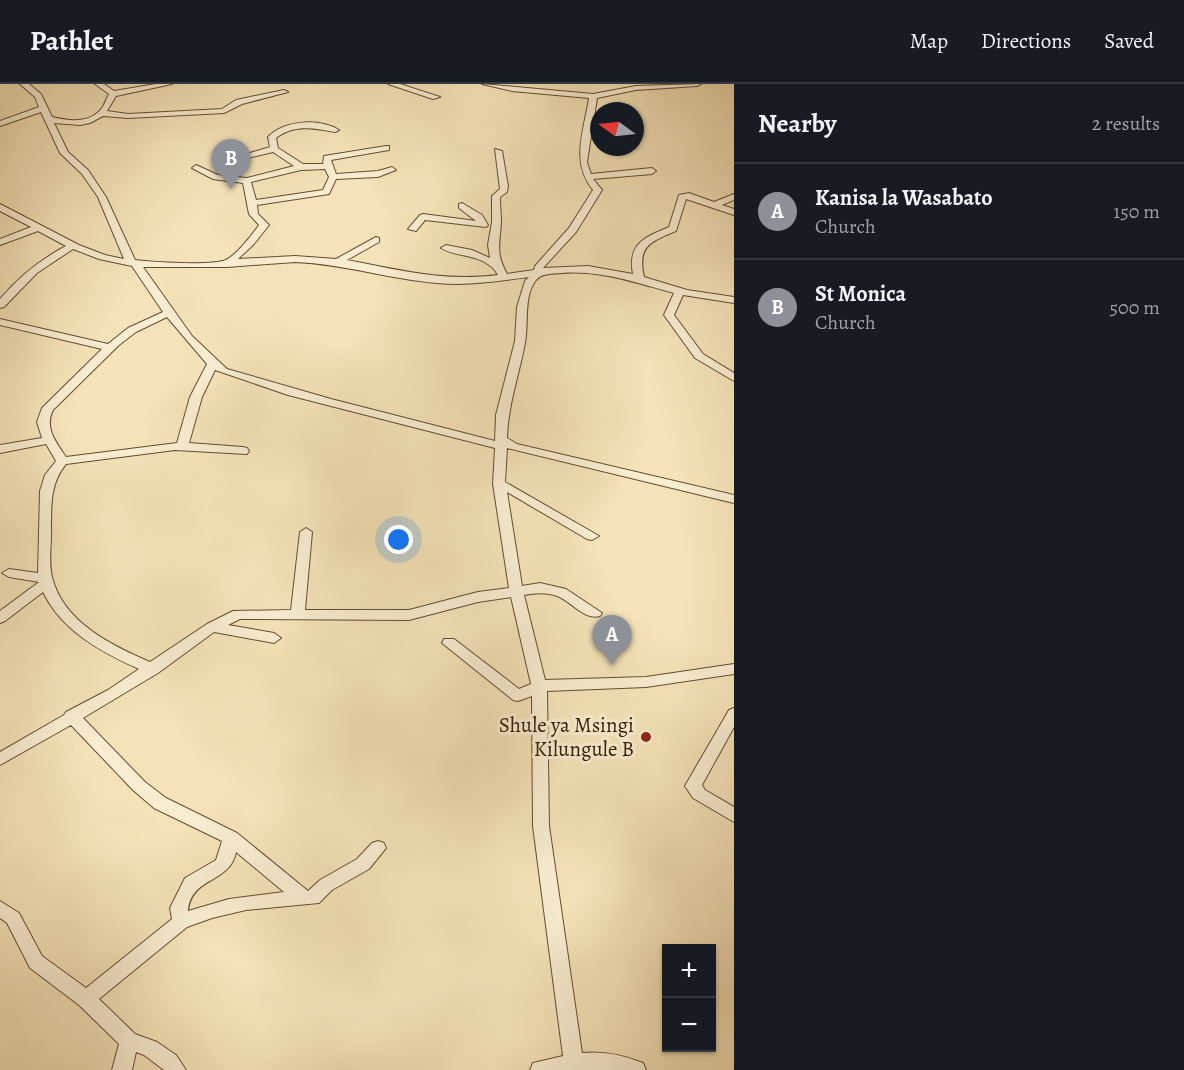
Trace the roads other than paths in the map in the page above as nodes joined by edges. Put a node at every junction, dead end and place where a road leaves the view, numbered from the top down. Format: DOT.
graph roads {
  1 [pos="24,84"];
  2 [pos="99,84"];
  3 [pos="168,84"];
  4 [pos="392,84"];
  5 [pos="486,84"];
  6 [pos="697,84"];
  7 [pos="427,86"];
  8 [pos="640,86"];
  9 [pos="413,91"];
  10 [pos="284,92"];
  11 [pos="113,94"];
  12 [pos="593,96"];
  13 [pos="436,97"];
  14 [pos="41,109"];
  15 [pos="101,113"];
  16 [pos="48,119"];
  17 [pos="0,124"];
  18 [pos="335,130"];
  19 [pos="386,148"];
  20 [pos="274,149"];
  21 [pos="498,151"];
  22 [pos="247,155"];
  23 [pos="329,166"];
  24 [pos="301,167"];
  25 [pos="196,168"];
  26 [pos="392,170"];
  27 [pos="652,171"];
  28 [pos="333,177"];
  29 [pos="588,178"];
  30 [pos="247,182"];
  31 [pos="734,197"];
  32 [pos="251,203"];
  33 [pos="714,205"];
  34 [pos="462,206"];
  35 [pos="0,207"];
  36 [pos="734,212"];
  37 [pos="482,224"];
  38 [pos="40,227"];
  39 [pos="412,230"];
  40 [pos="492,236"];
  41 [pos="376,240"];
  42 [pos="0,242"];
  43 [pos="74,245"];
  44 [pos="446,248"];
  45 [pos="337,262"];
  46 [pos="134,263"];
  47 [pos="227,264"];
  48 [pos="496,265"];
  49 [pos="539,272"];
  50 [pos="503,276"];
  51 [pos="639,279"];
  52 [pos="680,291"];
  53 [pos="734,300"];
  54 [pos="0,305"];
  55 [pos="170,312"];
  56 [pos="0,322"];
  57 [pos="111,348"];
  58 [pos="212,365"];
  59 [pos="734,378"];
  60 [pos="48,440"];
  61 [pos="500,442"];
  62 [pos="182,446"];
  63 [pos="0,448"];
  64 [pos="243,452"];
  65 [pos="62,461"];
  66 [pos="499,484"];
  67 [pos="734,499"];
  68 [pos="306,532"];
  69 [pos="592,536"];
  70 [pos="9,573"];
  71 [pos="46,580"];
  72 [pos="516,590"];
  73 [pos="595,613"];
  74 [pos="298,614"];
  75 [pos="0,618"];
  76 [pos="212,627"];
  77 [pos="274,638"];
  78 [pos="449,643"];
  79 [pos="153,669"];
  80 [pos="733,670"];
  81 [pos="539,686"];
  82 [pos="734,714"];
  83 [pos="71,716"];
  84 [pos="0,759"];
  85 [pos="734,815"];
  86 [pos="231,838"];
  87 [pos="378,849"];
  88 [pos="304,898"];
  89 [pos="0,908"];
  90 [pos="181,922"];
  91 [pos="86,999"];
  92 [pos="129,1041"];
  93 [pos="575,1066"];
  94 [pos="122,1070"];
  95 [pos="176,1070"];
  96 [pos="540,1070"];
  97 [pos="636,1070"];
  1 -- 14 [label="street"];
  2 -- 11 [label="street"];
  3 -- 11 [label="street"];
  4 -- 9 [label="street"];
  5 -- 12 [label="street"];
  6 -- 8 [label="street"];
  7 -- 9 [label="street"];
  8 -- 12 [label="street"];
  9 -- 13 [label="street"];
  10 -- 15 [label="street"];
  11 -- 15 [label="street"];
  12 -- 29 [label="street"];
  14 -- 16 [label="street"];
  14 -- 17 [label="street"];
  15 -- 16 [label="street"];
  16 -- 46 [label="street"];
  18 -- 20 [label="street"];
  19 -- 23 [label="street"];
  20 -- 22 [label="street"];
  20 -- 24 [label="street"];
  21 -- 40 [label="street"];
  23 -- 24 [label="street"];
  23 -- 28 [label="street"];
  24 -- 30 [label="street"];
  25 -- 30 [label="street"];
  26 -- 28 [label="street"];
  27 -- 29 [label="street"];
  28 -- 32 [label="street"];
  29 -- 49 [label="street"];
  30 -- 32 [label="street"];
  31 -- 33 [label="street"];
  32 -- 47 [label="street"];
  33 -- 36 [label="street"];
  33 -- 51 [label="street"];
  34 -- 37 [label="street"];
  35 -- 38 [label="street"];
  37 -- 39 [label="street"];
  37 -- 40 [label="street"];
  38 -- 42 [label="street"];
  38 -- 43 [label="street"];
  40 -- 48 [label="street"];
  41 -- 45 [label="street"];
  43 -- 46 [label="street"];
  43 -- 54 [label="street"];
  44 -- 48 [label="street"];
  45 -- 47 [label="street"];
  45 -- 50 [label="street"];
  46 -- 47 [label="street"];
  46 -- 55 [label="street"];
  48 -- 50 [label="street"];
  49 -- 50 [label="street"];
  49 -- 51 [label="street"];
  49 -- 61 [label="street"];
  51 -- 52 [label="street"];
  52 -- 53 [label="street"];
  52 -- 59 [label="street"];
  55 -- 57 [label="street"];
  55 -- 58 [label="street"];
  56 -- 57 [label="street"];
  57 -- 60 [label="street"];
  58 -- 61 [label="street"];
  58 -- 62 [label="street"];
  60 -- 63 [label="street"];
  60 -- 65 [label="street"];
  61 -- 66 [label="street"];
  61 -- 67 [label="street"];
  62 -- 64 [label="street"];
  62 -- 65 [label="street"];
  65 -- 71 [label="street"];
  66 -- 69 [label="street"];
  66 -- 72 [label="street"];
  68 -- 74 [label="street"];
  70 -- 71 [label="street"];
  71 -- 75 [label="street"];
  71 -- 79 [label="street"];
  72 -- 73 [label="street"];
  72 -- 74 [label="street"];
  72 -- 81 [label="street"];
  74 -- 76 [label="street"];
  76 -- 77 [label="street"];
  76 -- 79 [label="street"];
  78 -- 81 [label="street"];
  79 -- 83 [label="street"];
  80 -- 81 [label="street"];
  81 -- 93 [label="street"];
  82 -- 85 [label="street"];
  83 -- 84 [label="street"];
  83 -- 86 [label="street"];
  86 -- 88 [label="street"];
  86 -- 90 [label="street"];
  87 -- 88 [label="street"];
  88 -- 90 [label="street"];
  89 -- 91 [label="street"];
  90 -- 91 [label="street"];
  91 -- 92 [label="street"];
  92 -- 94 [label="street"];
  92 -- 95 [label="street"];
  93 -- 96 [label="street"];
  93 -- 97 [label="street"];
}
